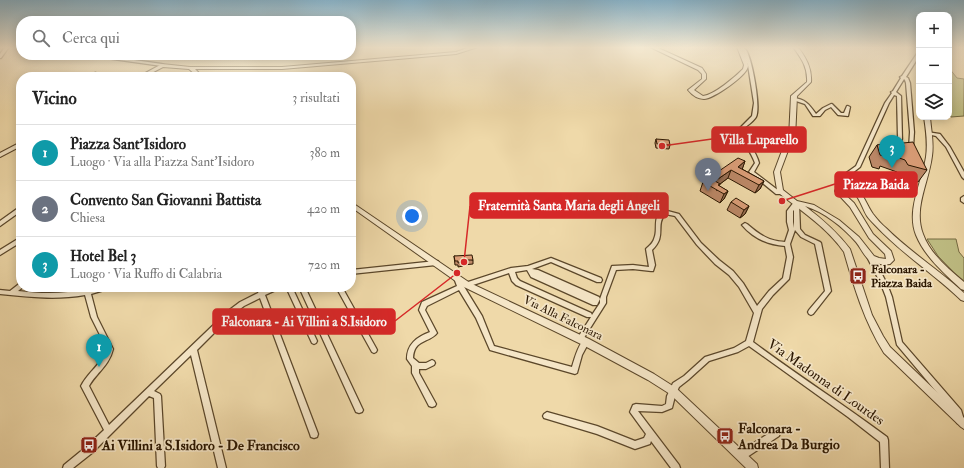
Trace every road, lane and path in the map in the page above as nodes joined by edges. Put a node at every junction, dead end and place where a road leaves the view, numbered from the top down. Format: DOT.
graph roads {
  1 [pos="700,69"];
  2 [pos="745,69"];
  3 [pos="751,69"];
  4 [pos="809,69"];
  5 [pos="908,69"];
  6 [pos="902,77"];
  7 [pos="893,92"];
  8 [pos="794,99"];
  9 [pos="848,107"];
  10 [pos="927,120"];
  11 [pos="929,133"];
  12 [pos="16,147"];
  13 [pos="911,148"];
  14 [pos="897,149"];
  15 [pos="0,155"];
  16 [pos="917,173"];
  17 [pos="964,176"];
  18 [pos="923,185"];
  19 [pos="846,186"];
  20 [pos="782,193"];
  21 [pos="964,198"];
  22 [pos="964,201"];
  23 [pos="796,203"];
  24 [pos="356,207"];
  25 [pos="16,212"];
  26 [pos="0,224"];
  27 [pos="745,225"];
  28 [pos="16,242"];
  29 [pos="787,244"];
  30 [pos="0,253"];
  31 [pos="870,256"];
  32 [pos="436,263"];
  33 [pos="511,270"];
  34 [pos="529,270"];
  35 [pos="356,271"];
  36 [pos="599,280"];
  37 [pos="461,283"];
  38 [pos="964,287"];
  39 [pos="16,290"];
  40 [pos="0,292"];
  41 [pos="91,292"];
  42 [pos="292,292"];
  43 [pos="304,292"];
  44 [pos="342,292"];
  45 [pos="11,293"];
  46 [pos="88,293"];
  47 [pos="261,293"];
  48 [pos="80,294"];
  49 [pos="964,298"];
  50 [pos="811,312"];
  51 [pos="758,313"];
  52 [pos="589,315"];
  53 [pos="583,340"];
  54 [pos="314,341"];
  55 [pos="749,343"];
  56 [pos="193,348"];
  57 [pos="374,350"];
  58 [pos="432,363"];
  59 [pos="416,365"];
  60 [pos="673,391"];
  61 [pos="148,392"];
  62 [pos="432,404"];
  63 [pos="359,410"];
  64 [pos="547,416"];
  65 [pos="962,422"];
  66 [pos="108,431"];
  67 [pos="776,433"];
  68 [pos="314,434"];
  69 [pos="650,434"];
  70 [pos="741,456"];
  71 [pos="161,466"];
  72 [pos="67,468"];
  73 [pos="222,468"];
  74 [pos="676,468"];
  75 [pos="753,468"];
  76 [pos="885,468"];
  1 -- 2 [label="street"];
  3 -- 20 [label="street"];
  4 -- 8 [label="street"];
  5 -- 6 [label="street"];
  6 -- 7 [label="street"];
  6 -- 13 [label="street"];
  7 -- 14 [label="street"];
  7 -- 19 [label="street"];
  8 -- 9 [label="street"];
  8 -- 20 [label="street"];
  10 -- 11 [label="street"];
  11 -- 17 [label="street"];
  11 -- 18 [label="street"];
  12 -- 15 [label="street"];
  16 -- 18 [label="street"];
  18 -- 38 [label="street"];
  19 -- 31 [label="street"];
  19 -- 49 [label="street"];
  20 -- 23 [label="street"];
  21 -- 22 [label="street"];
  23 -- 29 [label="street"];
  23 -- 31 [label="street"];
  23 -- 50 [label="street"];
  23 -- 65 [label="street"];
  24 -- 32 [label="street, Via Alla Falconara"];
  25 -- 26 [label="street"];
  27 -- 29 [label="street"];
  28 -- 30 [label="street"];
  29 -- 51 [label="street"];
  31 -- 65 [label="street"];
  32 -- 35 [label="street"];
  32 -- 37 [label="street, Via Alla Falconara"];
  33 -- 34 [label="street"];
  33 -- 37 [label="street"];
  33 -- 52 [label="street"];
  34 -- 34 [label="street"];
  34 -- 36 [label="street"];
  37 -- 53 [label="street, Via Alla Falconara"];
  37 -- 53 [label="street"];
  37 -- 59 [label="street"];
  39 -- 45 [label="street"];
  40 -- 45 [label="street"];
  41 -- 46 [label="street"];
  42 -- 54 [label="street"];
  43 -- 63 [label="street"];
  44 -- 57 [label="street"];
  45 -- 48 [label="street"];
  46 -- 48 [label="street"];
  46 -- 66 [label="street"];
  47 -- 56 [label="street"];
  47 -- 68 [label="street"];
  51 -- 53 [label="street"];
  51 -- 55 [label="street"];
  53 -- 60 [label="street, Via Alla Falconara"];
  55 -- 60 [label="street"];
  55 -- 76 [label="street, Via Madonna di Lourdes"];
  56 -- 61 [label="street"];
  56 -- 73 [label="street"];
  58 -- 59 [label="street"];
  59 -- 62 [label="street"];
  60 -- 69 [label="street"];
  60 -- 70 [label="street, Via Alla Falconara"];
  61 -- 66 [label="street"];
  61 -- 71 [label="street"];
  64 -- 69 [label="street"];
  66 -- 72 [label="street"];
  67 -- 70 [label="street"];
  69 -- 74 [label="street"];
  70 -- 75 [label="street, Via Alla Falconara"];
}
